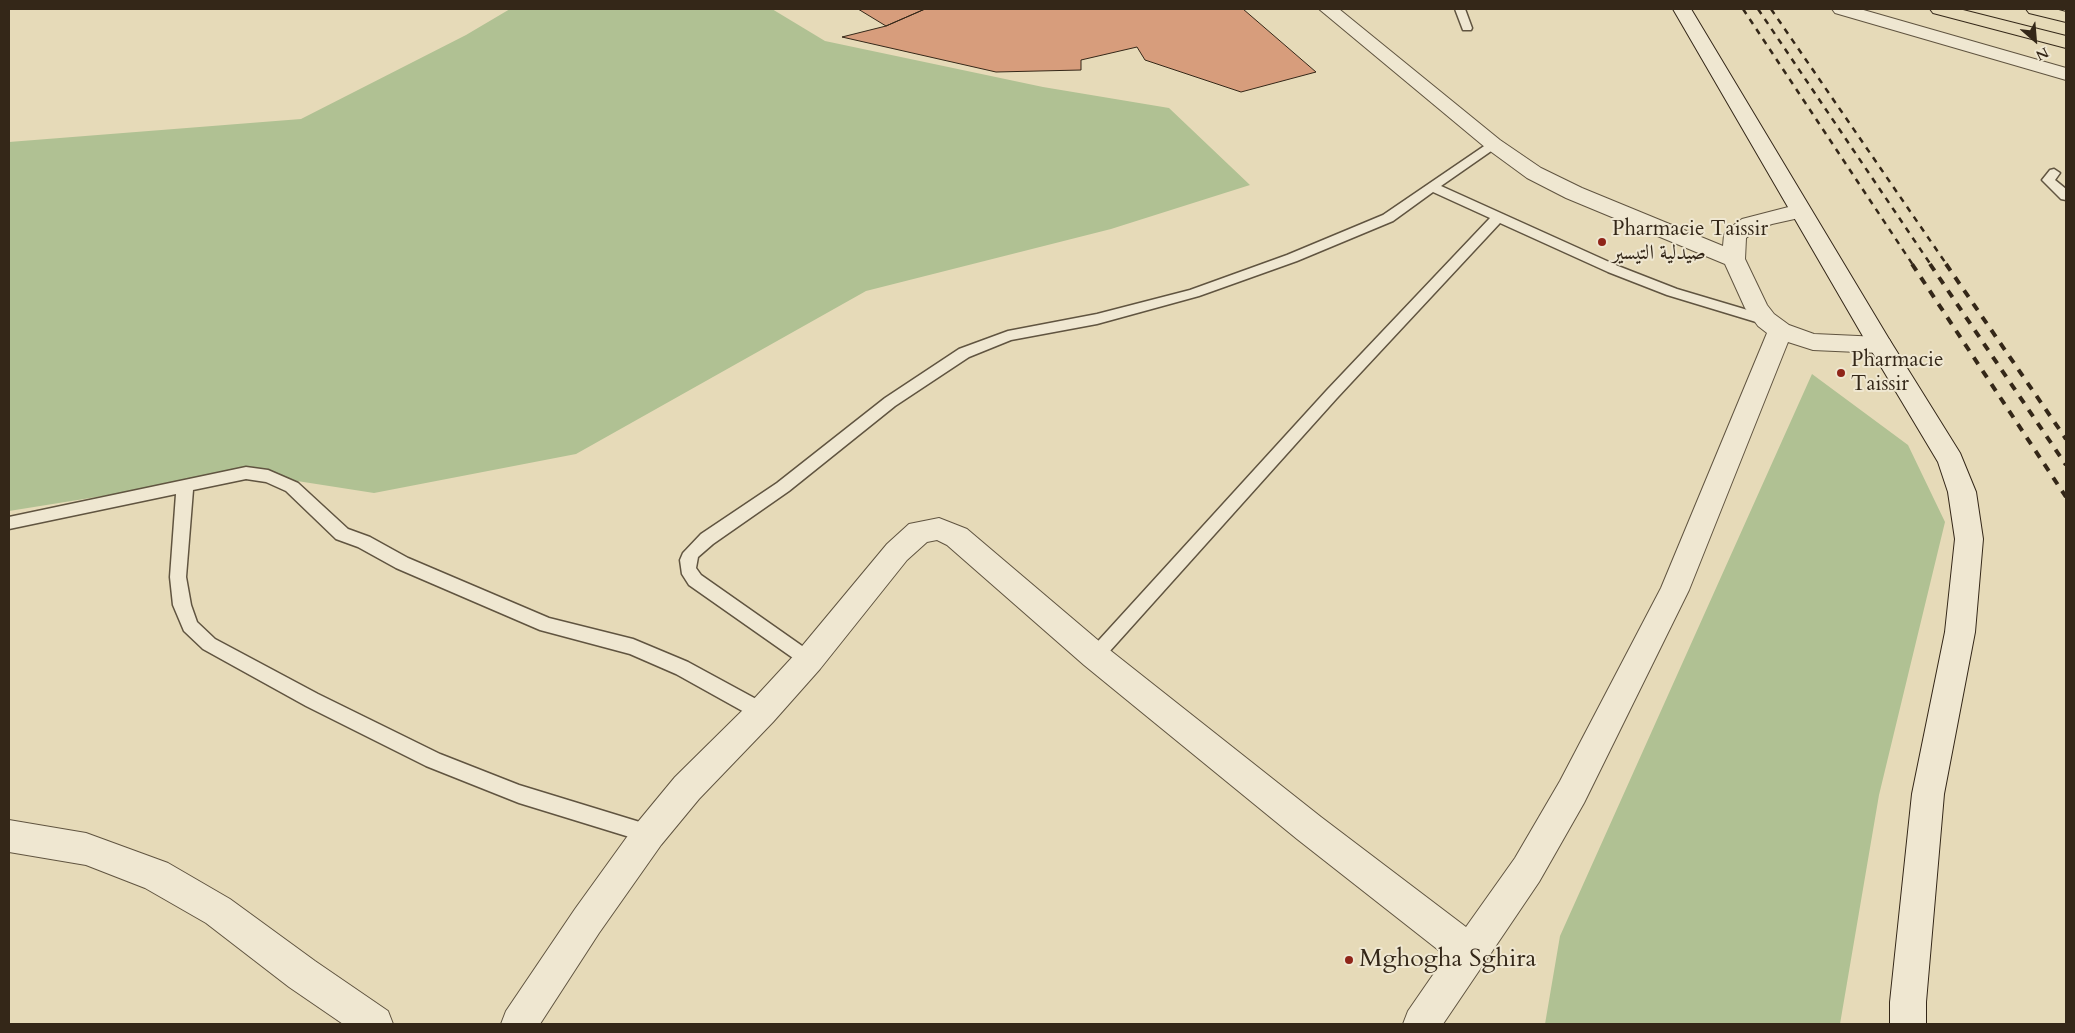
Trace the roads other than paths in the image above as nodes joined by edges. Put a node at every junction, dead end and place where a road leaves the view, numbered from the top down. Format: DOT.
graph roads {
  1 [pos="1328,9"];
  2 [pos="1460,9"];
  3 [pos="1682,9"];
  4 [pos="1841,9"];
  5 [pos="1939,9"];
  6 [pos="2035,9"];
  7 [pos="2066,17"];
  8 [pos="1467,28"];
  9 [pos="2066,42"];
  10 [pos="2066,74"];
  11 [pos="1493,144"];
  12 [pos="2054,173"];
  13 [pos="1432,187"];
  14 [pos="2066,196"];
  15 [pos="1800,211"];
  16 [pos="1497,218"];
  17 [pos="1734,259"];
  18 [pos="1773,326"];
  19 [pos="1880,345"];
  20 [pos="185,485"];
  21 [pos="9,523"];
  22 [pos="1096,656"];
  23 [pos="809,660"];
  24 [pos="762,712"];
  25 [pos="649,834"];
  26 [pos="9,836"];
  27 [pos="1471,953"];
  28 [pos="375,1024"];
  29 [pos="519,1024"];
  30 [pos="1421,1024"];
  31 [pos="1908,1024"];
  1 -- 11 [label="street"];
  2 -- 8 [label="lane"];
  3 -- 15 [label="street"];
  4 -- 10 [label="street"];
  5 -- 9 [label="highway"];
  6 -- 7 [label="highway"];
  11 -- 13 [label="lane"];
  11 -- 17 [label="street"];
  12 -- 14 [label="lane"];
  13 -- 16 [label="lane"];
  13 -- 23 [label="lane"];
  15 -- 17 [label="street"];
  15 -- 19 [label="street"];
  16 -- 18 [label="lane"];
  16 -- 22 [label="lane"];
  17 -- 18 [label="street"];
  18 -- 19 [label="street"];
  18 -- 27 [label="street"];
  19 -- 31 [label="street"];
  20 -- 21 [label="lane"];
  20 -- 24 [label="lane"];
  20 -- 25 [label="lane"];
  22 -- 23 [label="street"];
  22 -- 27 [label="street"];
  23 -- 24 [label="street"];
  24 -- 25 [label="street"];
  25 -- 29 [label="street"];
  26 -- 28 [label="street"];
  27 -- 30 [label="street"];
}
